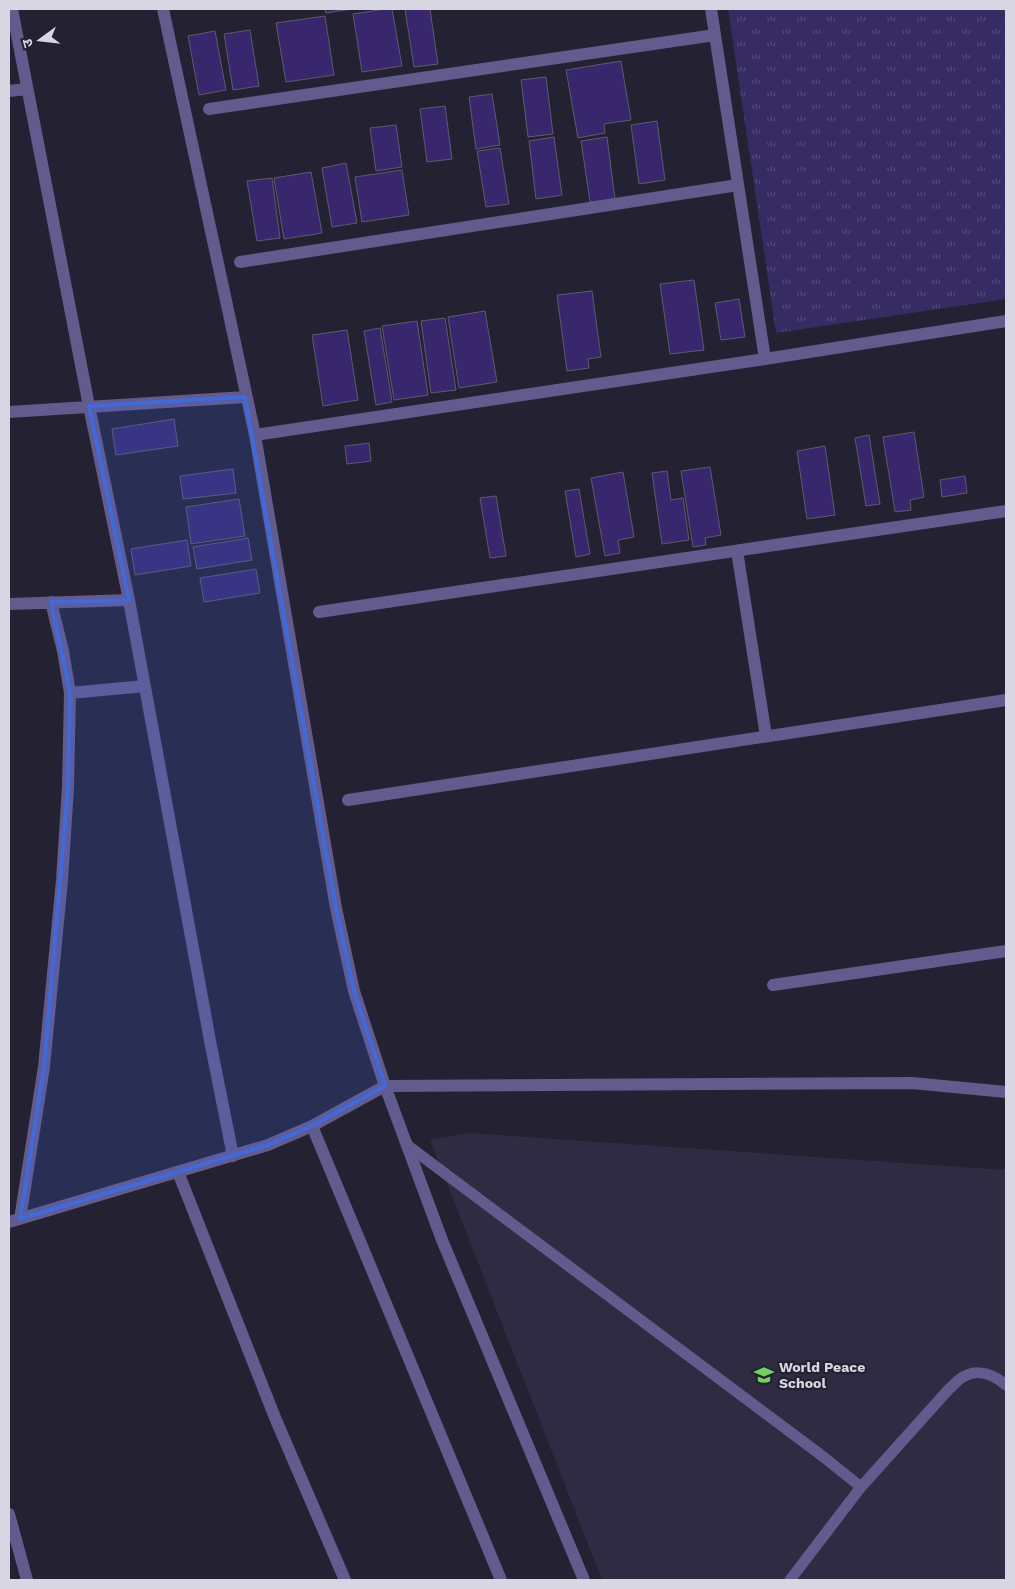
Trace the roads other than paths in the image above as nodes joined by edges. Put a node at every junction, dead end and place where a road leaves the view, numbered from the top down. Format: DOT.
graph roads {
  1 [pos="12,9"];
  2 [pos="163,9"];
  3 [pos="711,9"];
  4 [pos="715,35"];
  5 [pos="27,89"];
  6 [pos="9,92"];
  7 [pos="209,109"];
  8 [pos="738,185"];
  9 [pos="240,262"];
  10 [pos="1006,321"];
  11 [pos="765,359"];
  12 [pos="246,397"];
  13 [pos="89,406"];
  14 [pos="9,412"];
  15 [pos="255,435"];
  16 [pos="1006,512"];
  17 [pos="737,551"];
  18 [pos="129,600"];
  19 [pos="51,602"];
  20 [pos="9,604"];
  21 [pos="319,612"];
  22 [pos="145,686"];
  23 [pos="70,693"];
  24 [pos="1006,700"];
  25 [pos="766,736"];
  26 [pos="348,800"];
  27 [pos="1006,951"];
  28 [pos="773,985"];
  29 [pos="385,1086"];
  30 [pos="1006,1092"];
  31 [pos="312,1126"];
  32 [pos="407,1145"];
  33 [pos="233,1156"];
  34 [pos="178,1172"];
  35 [pos="14,1221"];
  36 [pos="1006,1386"];
  37 [pos="861,1487"];
  38 [pos="9,1514"];
  39 [pos="26,1580"];
  40 [pos="346,1580"];
  41 [pos="500,1580"];
  42 [pos="584,1580"];
  43 [pos="790,1580"];
  1 -- 5 [label="street"];
  2 -- 12 [label="street"];
  3 -- 4 [label="street"];
  4 -- 7 [label="street"];
  4 -- 8 [label="street"];
  5 -- 6 [label="street"];
  5 -- 13 [label="street"];
  8 -- 9 [label="street"];
  8 -- 11 [label="street"];
  10 -- 11 [label="street"];
  11 -- 15 [label="street"];
  12 -- 13 [label="street"];
  12 -- 15 [label="street"];
  13 -- 14 [label="street"];
  13 -- 18 [label="street"];
  15 -- 29 [label="street"];
  16 -- 17 [label="street"];
  17 -- 21 [label="street"];
  17 -- 25 [label="street"];
  18 -- 19 [label="street"];
  18 -- 22 [label="street"];
  19 -- 20 [label="street"];
  19 -- 23 [label="street"];
  22 -- 23 [label="street"];
  22 -- 33 [label="street"];
  23 -- 35 [label="street"];
  24 -- 25 [label="street"];
  25 -- 26 [label="street"];
  27 -- 28 [label="street"];
  29 -- 30 [label="street"];
  29 -- 31 [label="street"];
  29 -- 32 [label="street"];
  31 -- 33 [label="street"];
  31 -- 41 [label="street"];
  32 -- 37 [label="lane"];
  32 -- 42 [label="street"];
  33 -- 34 [label="street"];
  34 -- 35 [label="street"];
  34 -- 40 [label="street"];
  36 -- 37 [label="lane"];
  37 -- 43 [label="lane"];
  38 -- 39 [label="street"];
}
